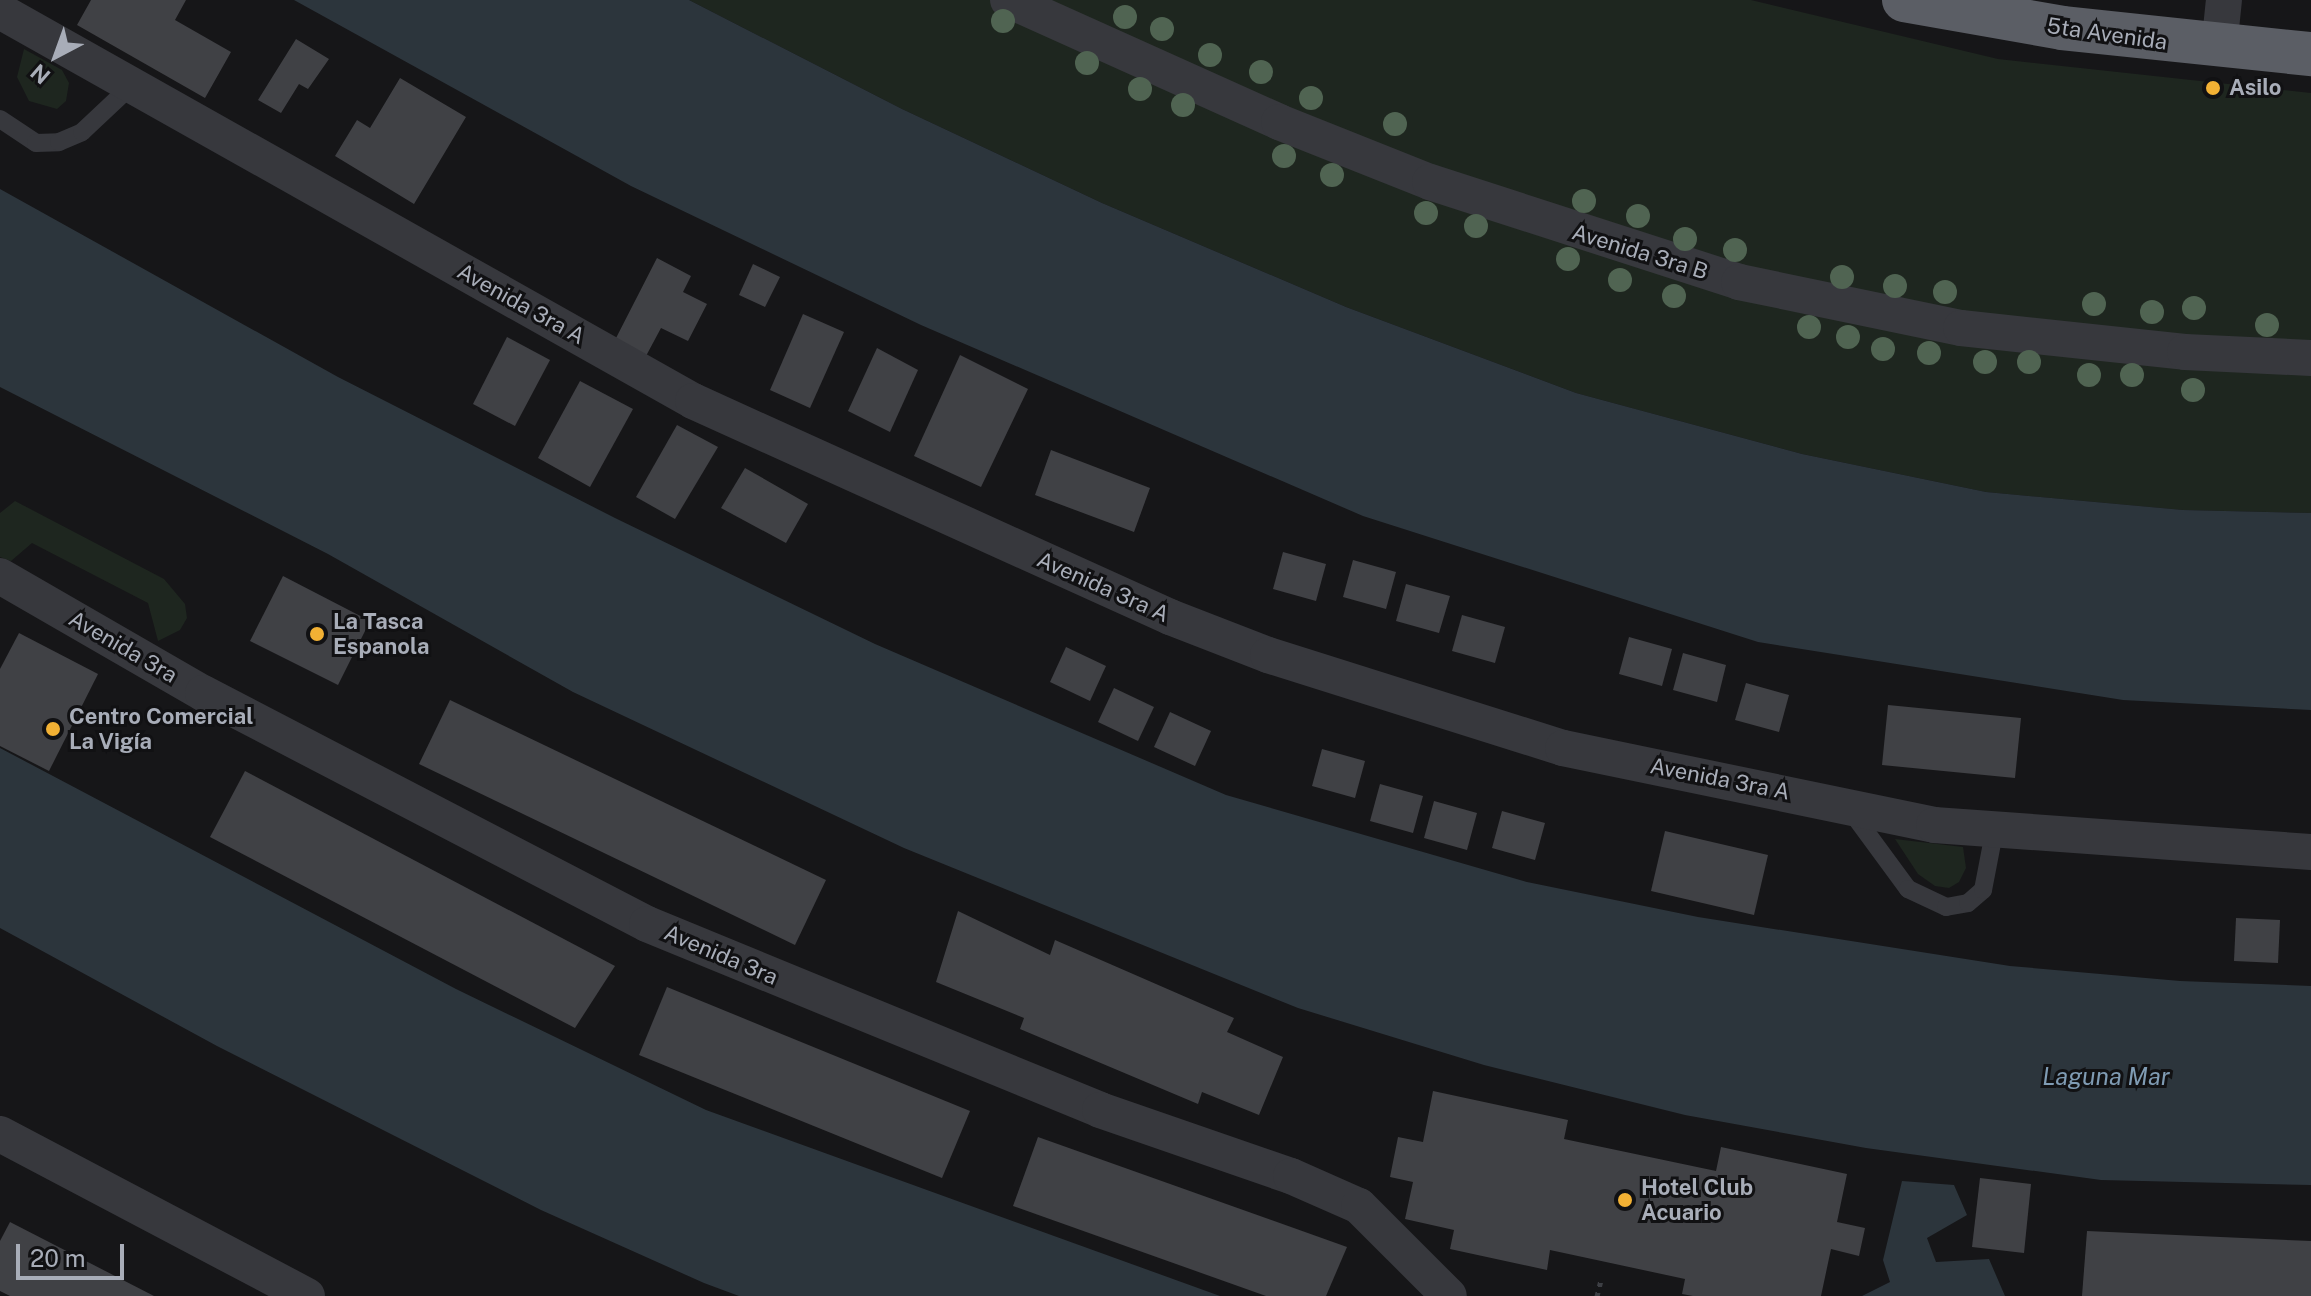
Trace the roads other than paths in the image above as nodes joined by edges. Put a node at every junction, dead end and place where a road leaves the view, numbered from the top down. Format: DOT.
graph roads {
  1 [pos="1008,0"];
  2 [pos="1904,0"];
  3 [pos="2224,0"];
  4 [pos="0,11"];
  5 [pos="2219,48"];
  6 [pos="2311,54"];
  7 [pos="132,85"];
  8 [pos="0,119"];
  9 [pos="2311,358"];
  10 [pos="0,576"];
  11 [pos="1846,805"];
  12 [pos="1994,833"];
  13 [pos="2311,852"];
  14 [pos="0,1134"];
  15 [pos="307,1296"];
  16 [pos="1449,1296"];
  1 -- 9 [label="street, Avenida 3ra B"];
  2 -- 5 [label="highway, 5ta Avenida"];
  3 -- 5 [label="street"];
  4 -- 7 [label="street, Avenida 3ra A"];
  5 -- 6 [label="highway, 5ta Avenida"];
  7 -- 8 [label="lane"];
  7 -- 11 [label="street, Avenida 3ra A"];
  10 -- 16 [label="street, Avenida 3ra"];
  11 -- 12 [label="street, Avenida 3ra A"];
  11 -- 12 [label="lane"];
  12 -- 13 [label="street, Avenida 3ra A"];
  14 -- 15 [label="street"];
}
